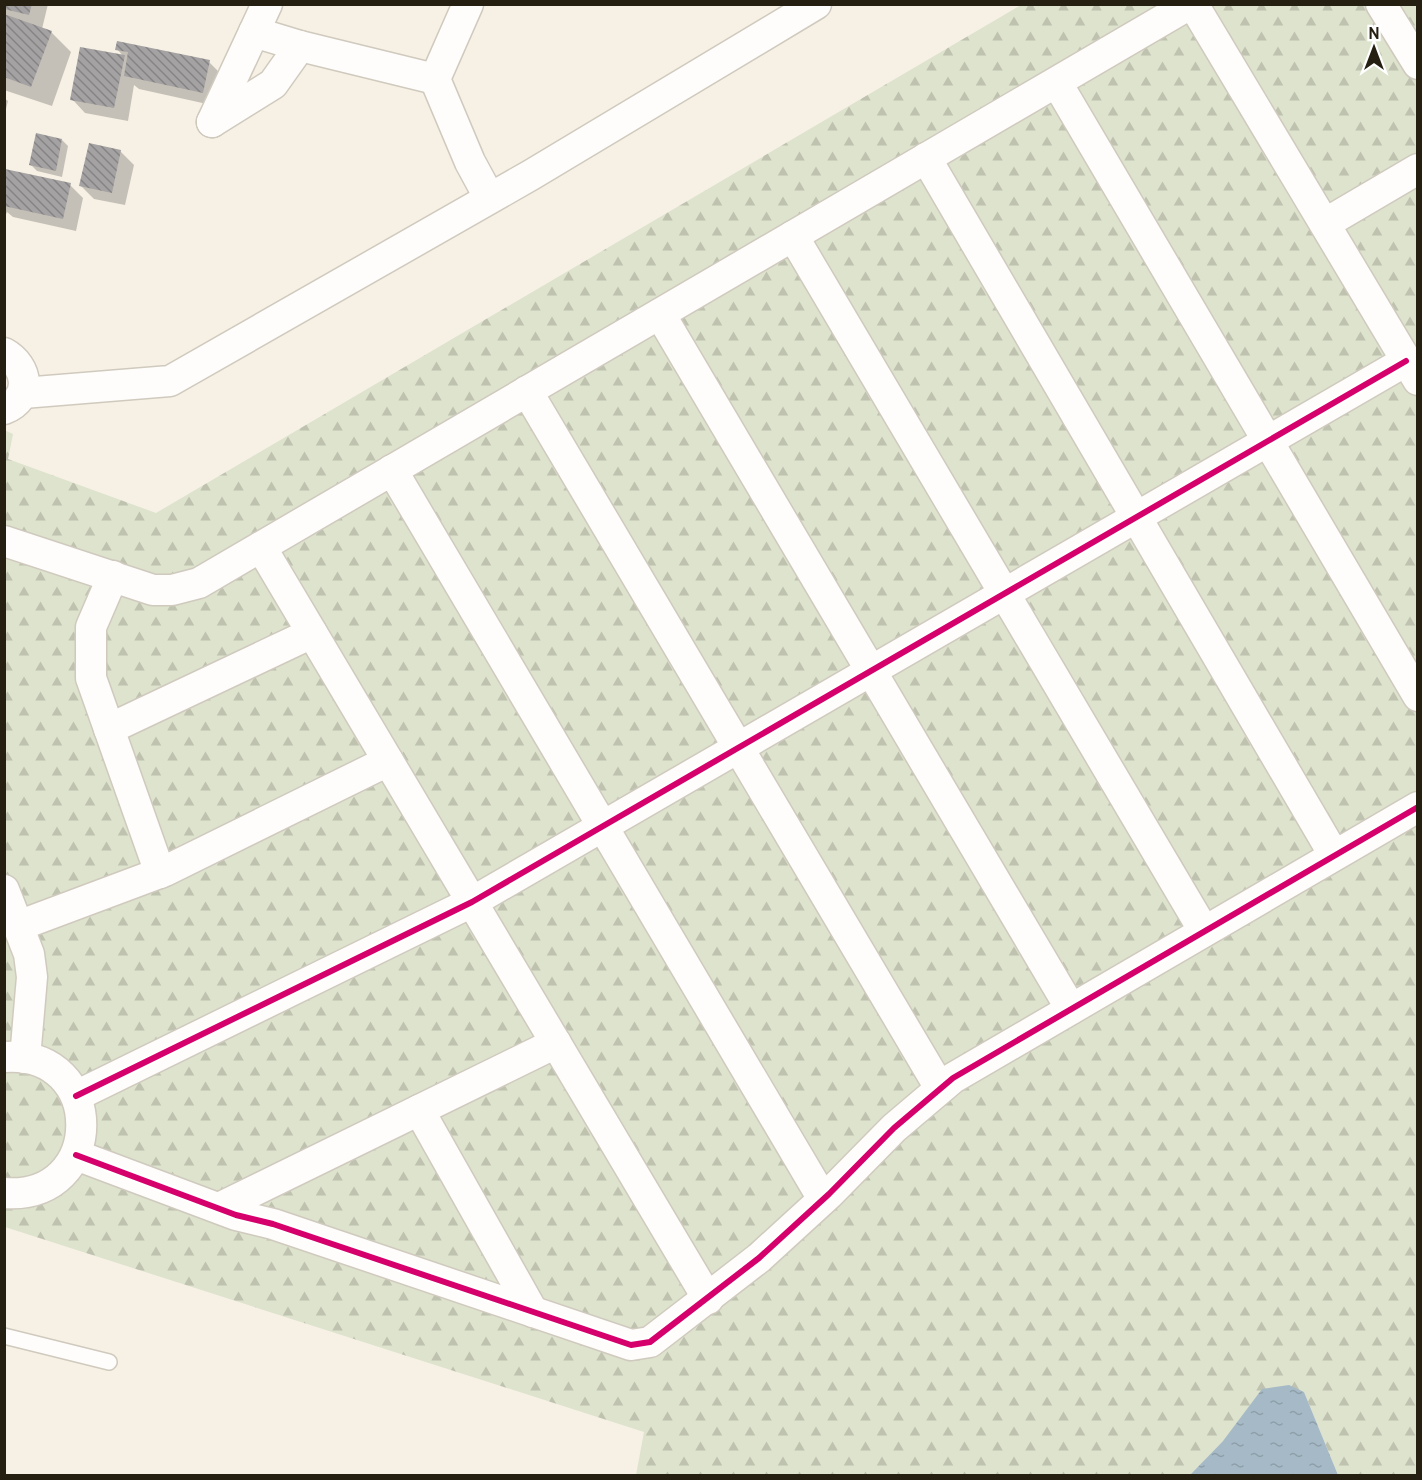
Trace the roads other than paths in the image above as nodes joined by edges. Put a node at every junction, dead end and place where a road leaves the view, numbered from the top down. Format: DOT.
graph roads {
  1 [pos="267,4"];
  2 [pos="468,4"];
  3 [pos="816,4"];
  4 [pos="1192,4"];
  5 [pos="1381,4"];
  6 [pos="254,32"];
  7 [pos="300,46"];
  8 [pos="1418,64"];
  9 [pos="435,80"];
  10 [pos="1057,83"];
  11 [pos="927,158"];
  12 [pos="1418,169"];
  13 [pos="489,197"];
  14 [pos="1326,223"];
  15 [pos="793,236"];
  16 [pos="660,314"];
  17 [pos="4,353"];
  18 [pos="1412,370"];
  19 [pos="527,391"];
  20 [pos="14,401"];
  21 [pos="1267,441"];
  22 [pos="392,470"];
  23 [pos="1136,517"];
  24 [pos="4,541"];
  25 [pos="261,547"];
  26 [pos="113,576"];
  27 [pos="1005,593"];
  28 [pos="312,633"];
  29 [pos="871,670"];
  30 [pos="1418,696"];
  31 [pos="109,729"];
  32 [pos="738,747"];
  33 [pos="388,761"];
  34 [pos="1418,807"];
  35 [pos="602,826"];
  36 [pos="1334,855"];
  37 [pos="160,873"];
  38 [pos="4,890"];
  39 [pos="471,902"];
  40 [pos="18,926"];
  41 [pos="1204,931"];
  42 [pos="1071,1009"];
  43 [pos="556,1043"];
  44 [pos="15,1057"];
  45 [pos="940,1088"];
  46 [pos="76,1096"];
  47 [pos="418,1110"];
  48 [pos="76,1155"];
  49 [pos="4,1193"];
  50 [pos="823,1199"];
  51 [pos="219,1208"];
  52 [pos="708,1299"];
  53 [pos="533,1312"];
  54 [pos="4,1336"];
  55 [pos="109,1362"];
  1 -- 6 [label="street"];
  2 -- 9 [label="street"];
  3 -- 13 [label="street"];
  4 -- 10 [label="street"];
  4 -- 14 [label="street"];
  5 -- 8 [label="street"];
  6 -- 7 [label="street"];
  6 -- 7 [label="street"];
  7 -- 9 [label="street"];
  9 -- 13 [label="street"];
  10 -- 11 [label="street"];
  10 -- 21 [label="street"];
  11 -- 15 [label="street"];
  11 -- 23 [label="street"];
  12 -- 14 [label="street"];
  13 -- 20 [label="street"];
  14 -- 18 [label="street"];
  15 -- 16 [label="street"];
  15 -- 27 [label="street"];
  16 -- 19 [label="street"];
  16 -- 29 [label="street"];
  17 -- 20 [label="street"];
  18 -- 21 [label="street"];
  19 -- 22 [label="street"];
  19 -- 32 [label="street"];
  21 -- 23 [label="street"];
  21 -- 30 [label="street"];
  22 -- 25 [label="street"];
  22 -- 35 [label="street"];
  23 -- 27 [label="street"];
  23 -- 36 [label="street"];
  24 -- 26 [label="street"];
  25 -- 26 [label="street"];
  25 -- 28 [label="street"];
  26 -- 31 [label="street"];
  27 -- 29 [label="street"];
  27 -- 41 [label="street"];
  28 -- 31 [label="street"];
  28 -- 33 [label="street"];
  29 -- 32 [label="street"];
  29 -- 42 [label="street"];
  31 -- 37 [label="street"];
  32 -- 35 [label="street"];
  32 -- 45 [label="street"];
  33 -- 37 [label="street"];
  33 -- 39 [label="street"];
  34 -- 36 [label="street"];
  35 -- 39 [label="street"];
  35 -- 50 [label="street"];
  36 -- 41 [label="street"];
  37 -- 40 [label="street"];
  38 -- 40 [label="street"];
  39 -- 43 [label="street"];
  39 -- 46 [label="street"];
  40 -- 44 [label="street"];
  41 -- 42 [label="street"];
  42 -- 45 [label="street"];
  43 -- 47 [label="street"];
  43 -- 52 [label="street"];
  44 -- 46 [label="street"];
  45 -- 50 [label="street"];
  46 -- 48 [label="street"];
  47 -- 51 [label="street"];
  47 -- 53 [label="street"];
  48 -- 49 [label="street"];
  48 -- 51 [label="street"];
  50 -- 52 [label="street"];
  51 -- 53 [label="street"];
  52 -- 53 [label="street"];
  54 -- 55 [label="lane"];
}
